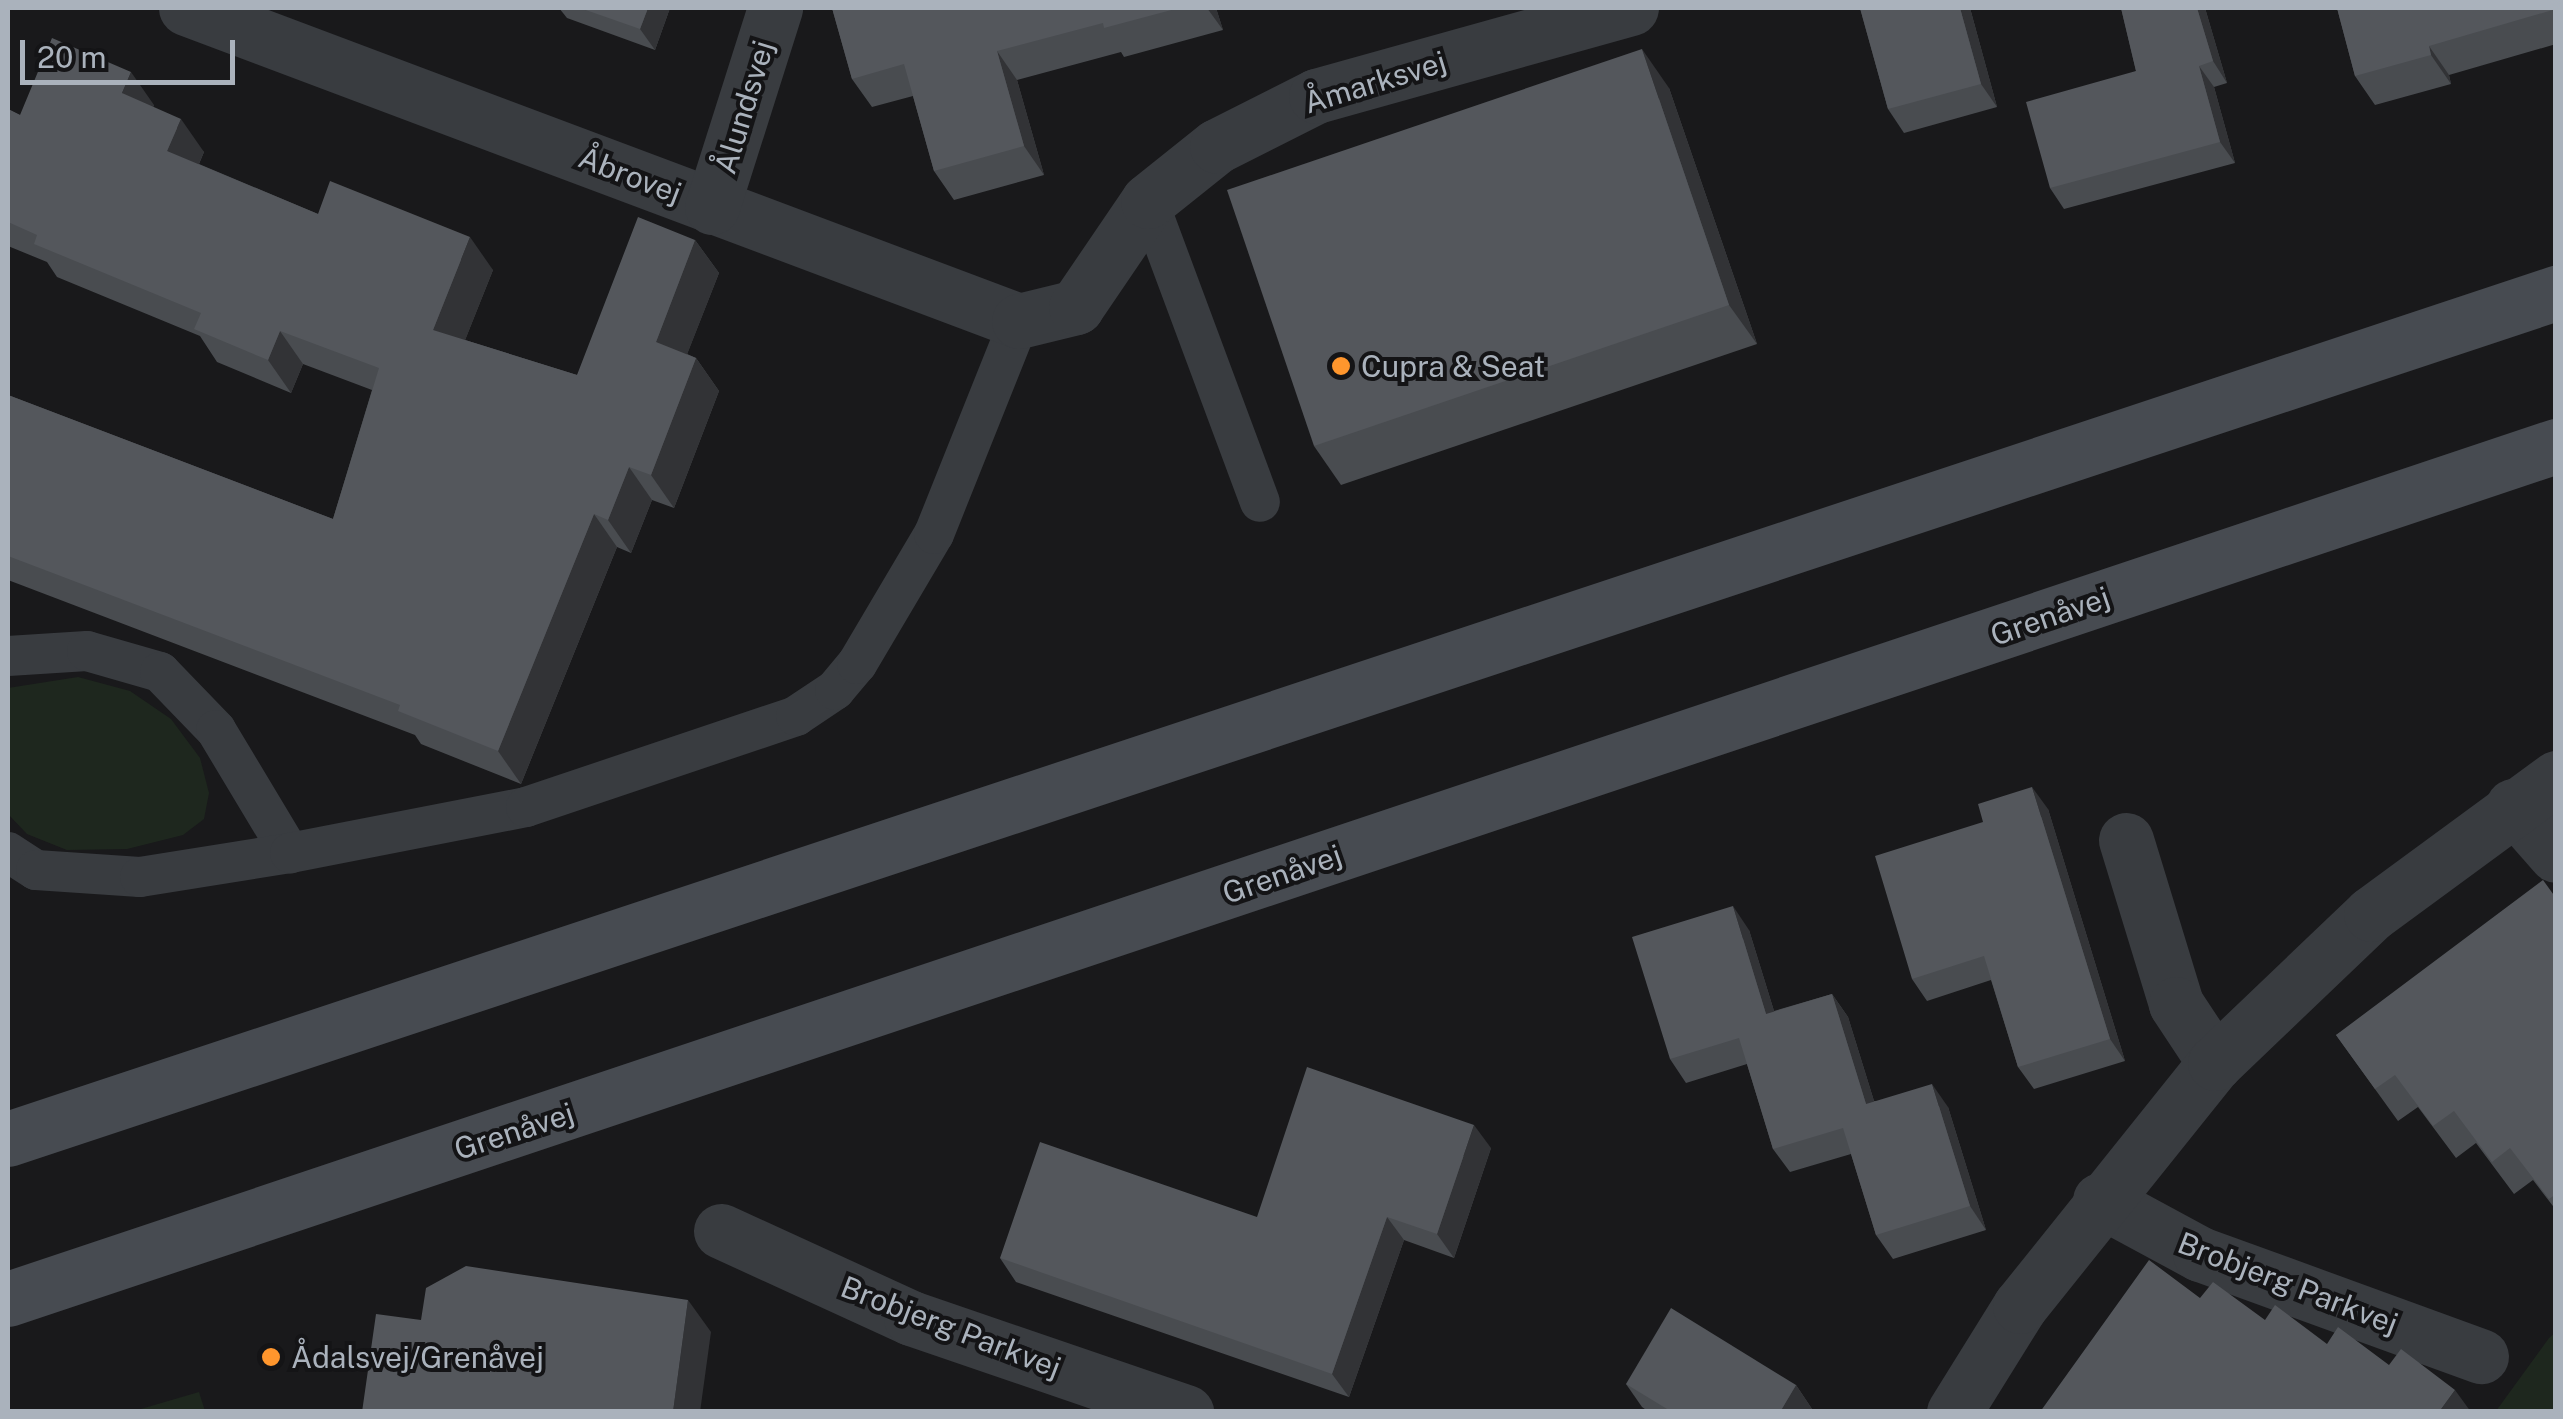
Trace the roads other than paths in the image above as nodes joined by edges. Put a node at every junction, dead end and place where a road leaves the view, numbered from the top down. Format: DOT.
graph roads {
  1 [pos="186,8"];
  2 [pos="775,8"];
  3 [pos="1631,8"];
  4 [pos="1148,202"];
  5 [pos="712,207"];
  6 [pos="2556,292"];
  7 [pos="1020,321"];
  8 [pos="2556,446"];
  9 [pos="1260,502"];
  10 [pos="8,656"];
  11 [pos="2534,792"];
  12 [pos="2126,840"];
  13 [pos="8,852"];
  14 [pos="290,852"];
  15 [pos="2556,855"];
  16 [pos="2215,1063"];
  17 [pos="8,1139"];
  18 [pos="2100,1200"];
  19 [pos="720,1231"];
  20 [pos="8,1299"];
  21 [pos="2480,1356"];
  22 [pos="1186,1412"];
  23 [pos="1954,1412"];
  1 -- 5 [label="street, Åbrovej"];
  2 -- 5 [label="street, Ålundsvej"];
  3 -- 4 [label="street, Åmarksvej"];
  4 -- 7 [label="street, Åmarksvej"];
  4 -- 9 [label="lane"];
  5 -- 7 [label="street, Åbrovej"];
  6 -- 17 [label="main road"];
  7 -- 14 [label="lane"];
  8 -- 20 [label="main road, Grenåvej"];
  10 -- 14 [label="lane"];
  11 -- 15 [label="street"];
  11 -- 16 [label="street"];
  12 -- 16 [label="street"];
  13 -- 14 [label="lane"];
  16 -- 18 [label="street"];
  18 -- 21 [label="street, Brobjerg Parkvej"];
  18 -- 23 [label="street"];
  19 -- 22 [label="street, Brobjerg Parkvej"];
}
